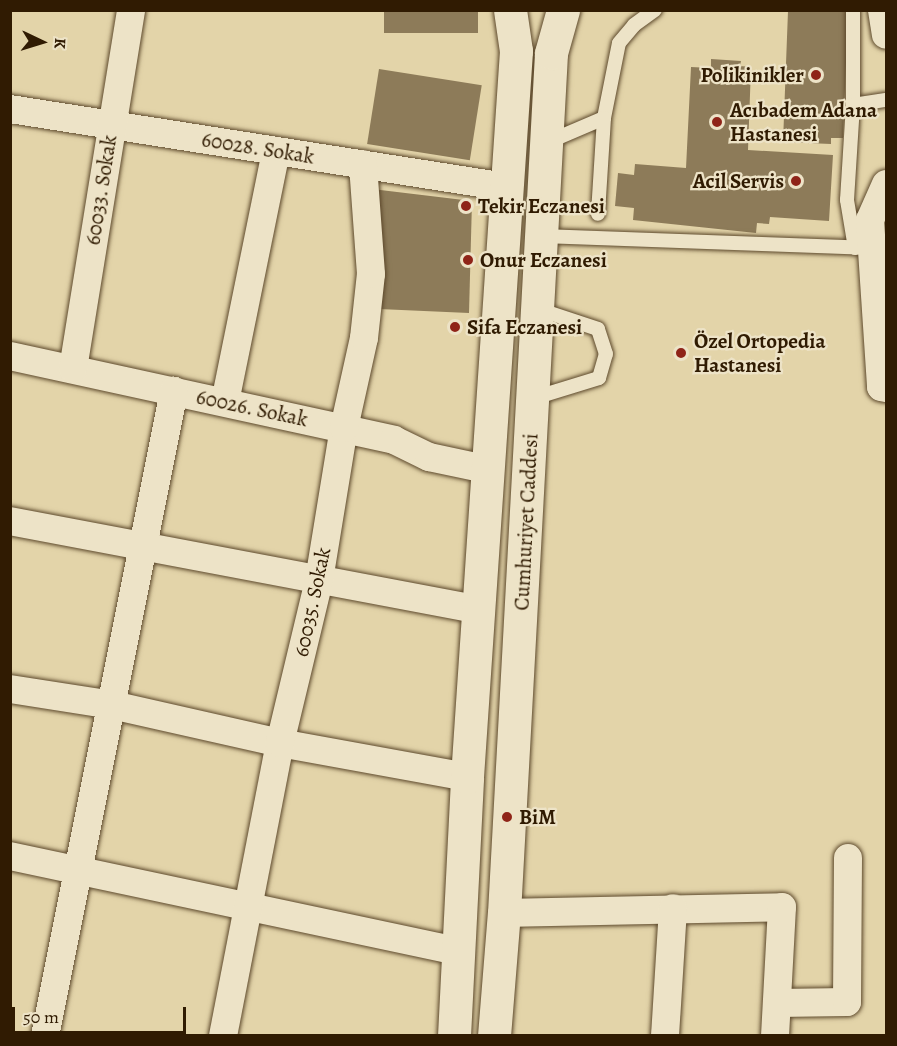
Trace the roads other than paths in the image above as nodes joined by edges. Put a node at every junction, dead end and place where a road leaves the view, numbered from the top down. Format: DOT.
graph roads {
  1 [pos="131,10"];
  2 [pos="510,10"];
  3 [pos="562,10"];
  4 [pos="655,10"];
  5 [pos="853,10"];
  6 [pos="882,10"];
  7 [pos="886,35"];
  8 [pos="886,100"];
  9 [pos="853,105"];
  10 [pos="10,109"];
  11 [pos="604,118"];
  12 [pos="111,125"];
  13 [pos="546,143"];
  14 [pos="276,151"];
  15 [pos="363,164"];
  16 [pos="886,184"];
  17 [pos="506,187"];
  18 [pos="598,214"];
  19 [pos="542,236"];
  20 [pos="864,248"];
  21 [pos="881,304"];
  22 [pos="538,309"];
  23 [pos="10,356"];
  24 [pos="73,369"];
  25 [pos="884,388"];
  26 [pos="174,391"];
  27 [pos="534,398"];
  28 [pos="225,402"];
  29 [pos="344,428"];
  30 [pos="490,470"];
  31 [pos="10,520"];
  32 [pos="144,546"];
  33 [pos="319,580"];
  34 [pos="479,610"];
  35 [pos="10,689"];
  36 [pos="112,705"];
  37 [pos="280,742"];
  38 [pos="467,777"];
  39 [pos="10,856"];
  40 [pos="848,858"];
  41 [pos="80,871"];
  42 [pos="248,906"];
  43 [pos="673,908"];
  44 [pos="504,913"];
  45 [pos="458,951"];
  46 [pos="777,1003"];
  47 [pos="45,1035"];
  48 [pos="223,1035"];
  49 [pos="454,1035"];
  50 [pos="494,1035"];
  51 [pos="665,1035"];
  52 [pos="775,1035"];
  1 -- 12 [label="street, 60033. Sokak"];
  2 -- 17 [label="main road, Cumhuriyet Caddesi"];
  3 -- 13 [label="main road, Cumhuriyet Caddesi"];
  4 -- 11 [label="lane"];
  5 -- 9 [label="lane"];
  6 -- 7 [label="street"];
  8 -- 9 [label="lane"];
  9 -- 20 [label="lane"];
  10 -- 12 [label="street, 60028. Sokak"];
  11 -- 13 [label="lane"];
  11 -- 18 [label="lane"];
  12 -- 14 [label="street, 60028. Sokak"];
  12 -- 24 [label="street, 60033. Sokak"];
  13 -- 19 [label="main road, Cumhuriyet Caddesi"];
  14 -- 15 [label="street, 60028. Sokak"];
  14 -- 28 [label="street"];
  15 -- 17 [label="street, 60028. Sokak"];
  15 -- 29 [label="street, 60035. Sokak"];
  16 -- 20 [label="street"];
  17 -- 30 [label="main road, Cumhuriyet Caddesi"];
  19 -- 20 [label="lane"];
  19 -- 22 [label="main road, Cumhuriyet Caddesi"];
  20 -- 21 [label="street"];
  21 -- 25 [label="street"];
  22 -- 27 [label="main road, Cumhuriyet Caddesi"];
  22 -- 27 [label="lane"];
  23 -- 24 [label="street, 60026. Sokak"];
  24 -- 26 [label="street, 60026. Sokak"];
  26 -- 28 [label="street, 60026. Sokak"];
  26 -- 32 [label="street"];
  27 -- 44 [label="main road, Cumhuriyet Caddesi"];
  28 -- 29 [label="street, 60026. Sokak"];
  29 -- 30 [label="street, 60026. Sokak"];
  29 -- 33 [label="street, 60035. Sokak"];
  30 -- 34 [label="main road, Cumhuriyet Caddesi"];
  31 -- 32 [label="street"];
  32 -- 33 [label="street"];
  32 -- 36 [label="street"];
  33 -- 34 [label="street"];
  33 -- 37 [label="street, 60035. Sokak"];
  34 -- 38 [label="main road, Cumhuriyet Caddesi"];
  35 -- 36 [label="street"];
  36 -- 37 [label="street"];
  36 -- 41 [label="street"];
  37 -- 38 [label="street"];
  37 -- 42 [label="street, 60035. Sokak"];
  38 -- 45 [label="main road, Cumhuriyet Caddesi"];
  39 -- 41 [label="street"];
  40 -- 46 [label="street"];
  41 -- 42 [label="street"];
  41 -- 47 [label="street"];
  42 -- 45 [label="street"];
  42 -- 48 [label="street, 60035. Sokak"];
  43 -- 44 [label="street"];
  43 -- 46 [label="street"];
  43 -- 51 [label="street"];
  44 -- 50 [label="main road, Cumhuriyet Caddesi"];
  45 -- 49 [label="main road, Cumhuriyet Caddesi"];
  46 -- 52 [label="street"];
}
